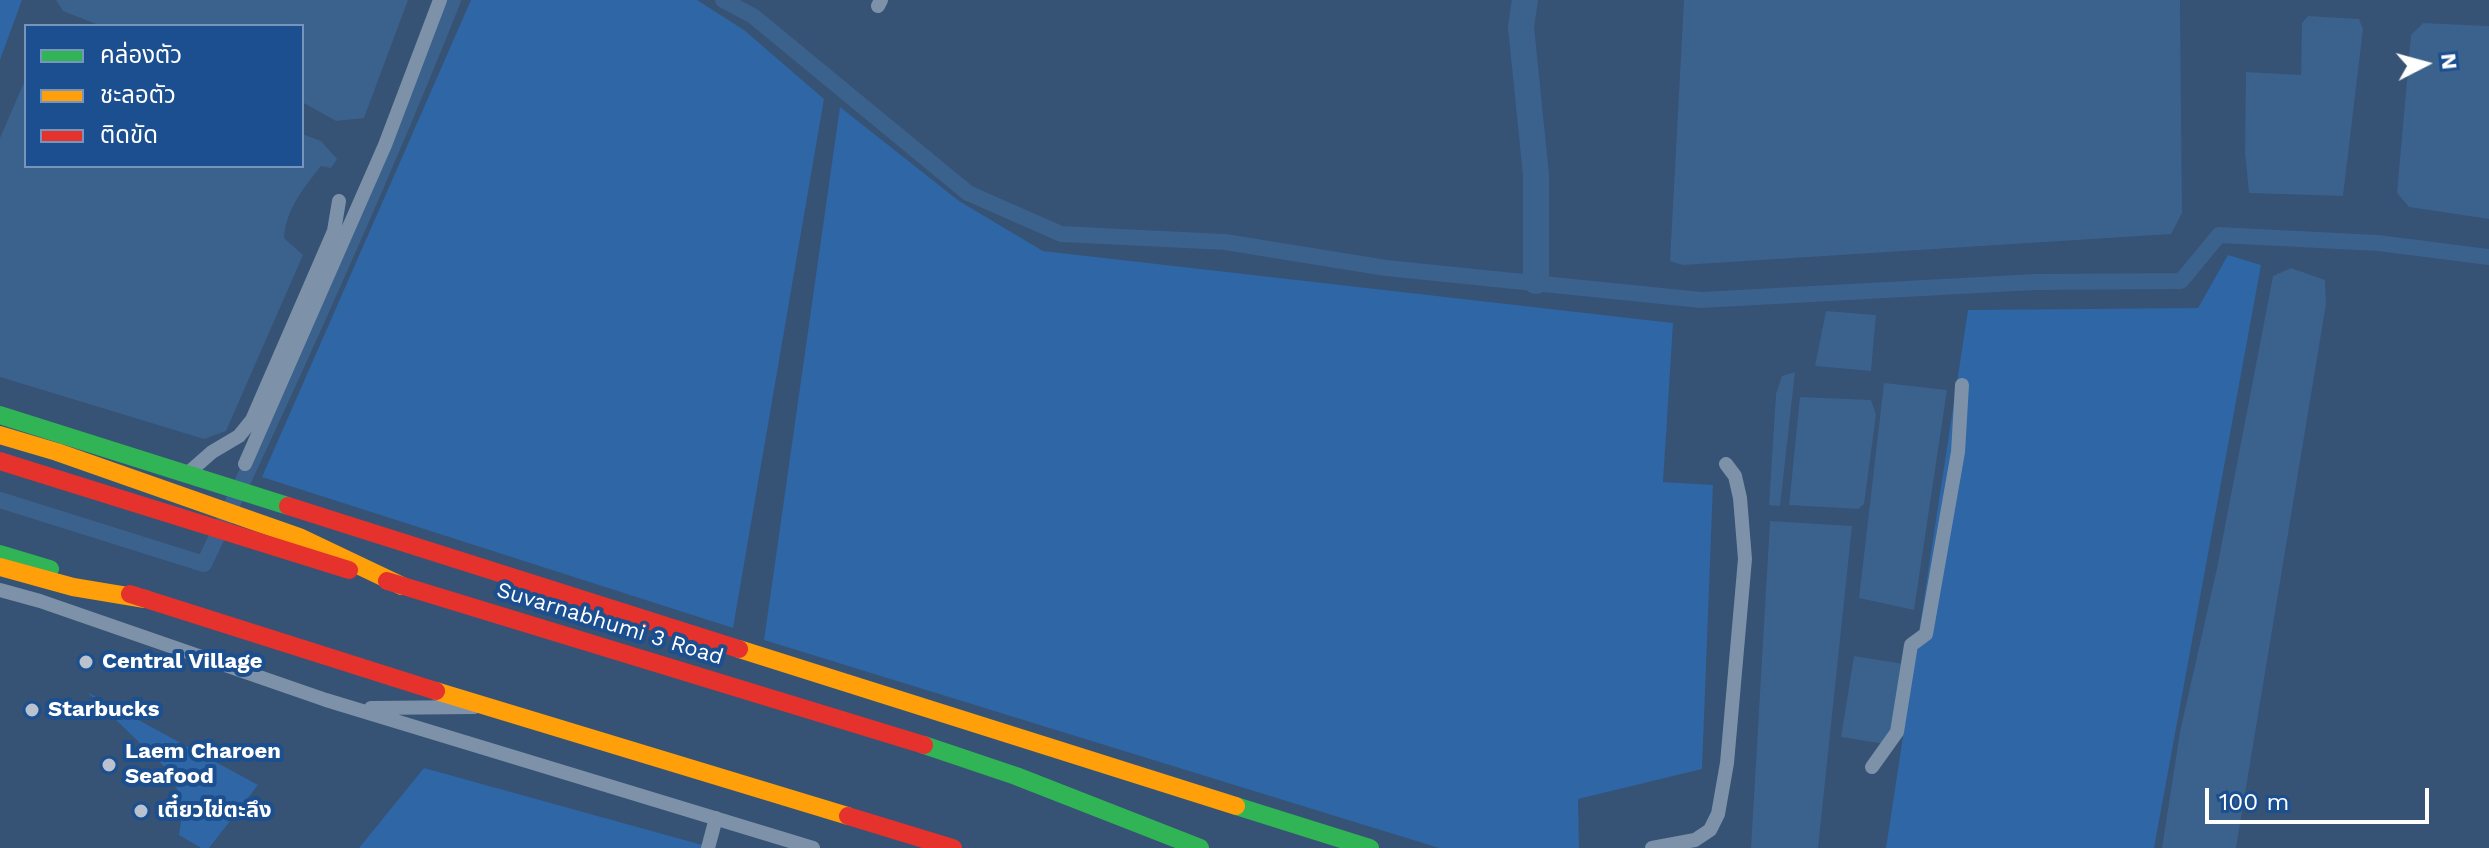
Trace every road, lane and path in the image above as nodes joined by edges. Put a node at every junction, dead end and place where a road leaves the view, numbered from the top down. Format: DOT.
graph roads {
  1 [pos="440,0"];
  2 [pos="339,201"];
  3 [pos="1962,385"];
  4 [pos="0,415"];
  5 [pos="0,435"];
  6 [pos="0,461"];
  7 [pos="245,464"];
  8 [pos="1726,464"];
  9 [pos="187,474"];
  10 [pos="0,554"];
  11 [pos="0,567"];
  12 [pos="402,586"];
  13 [pos="0,590"];
  14 [pos="145,599"];
  15 [pos="486,707"];
  16 [pos="357,708"];
  17 [pos="1872,767"];
  18 [pos="716,818"];
  19 [pos="708,848"];
  20 [pos="813,848"];
  21 [pos="953,848"];
  22 [pos="1200,848"];
  23 [pos="1370,848"];
  24 [pos="1652,848"];
  1 -- 7 [label="street"];
  2 -- 9 [label="street"];
  3 -- 17 [label="street"];
  4 -- 9 [label="main road"];
  5 -- 12 [label="main road"];
  6 -- 12 [label="main road, Suvarnabhumi 3 Road"];
  8 -- 24 [label="street"];
  9 -- 23 [label="main road"];
  10 -- 14 [label="main road"];
  11 -- 14 [label="main road"];
  12 -- 22 [label="main road, Suvarnabhumi 3 Road"];
  13 -- 16 [label="street"];
  14 -- 15 [label="main road"];
  15 -- 16 [label="street"];
  15 -- 21 [label="main road"];
  16 -- 18 [label="street"];
  18 -- 19 [label="street"];
  18 -- 20 [label="street"];
}
